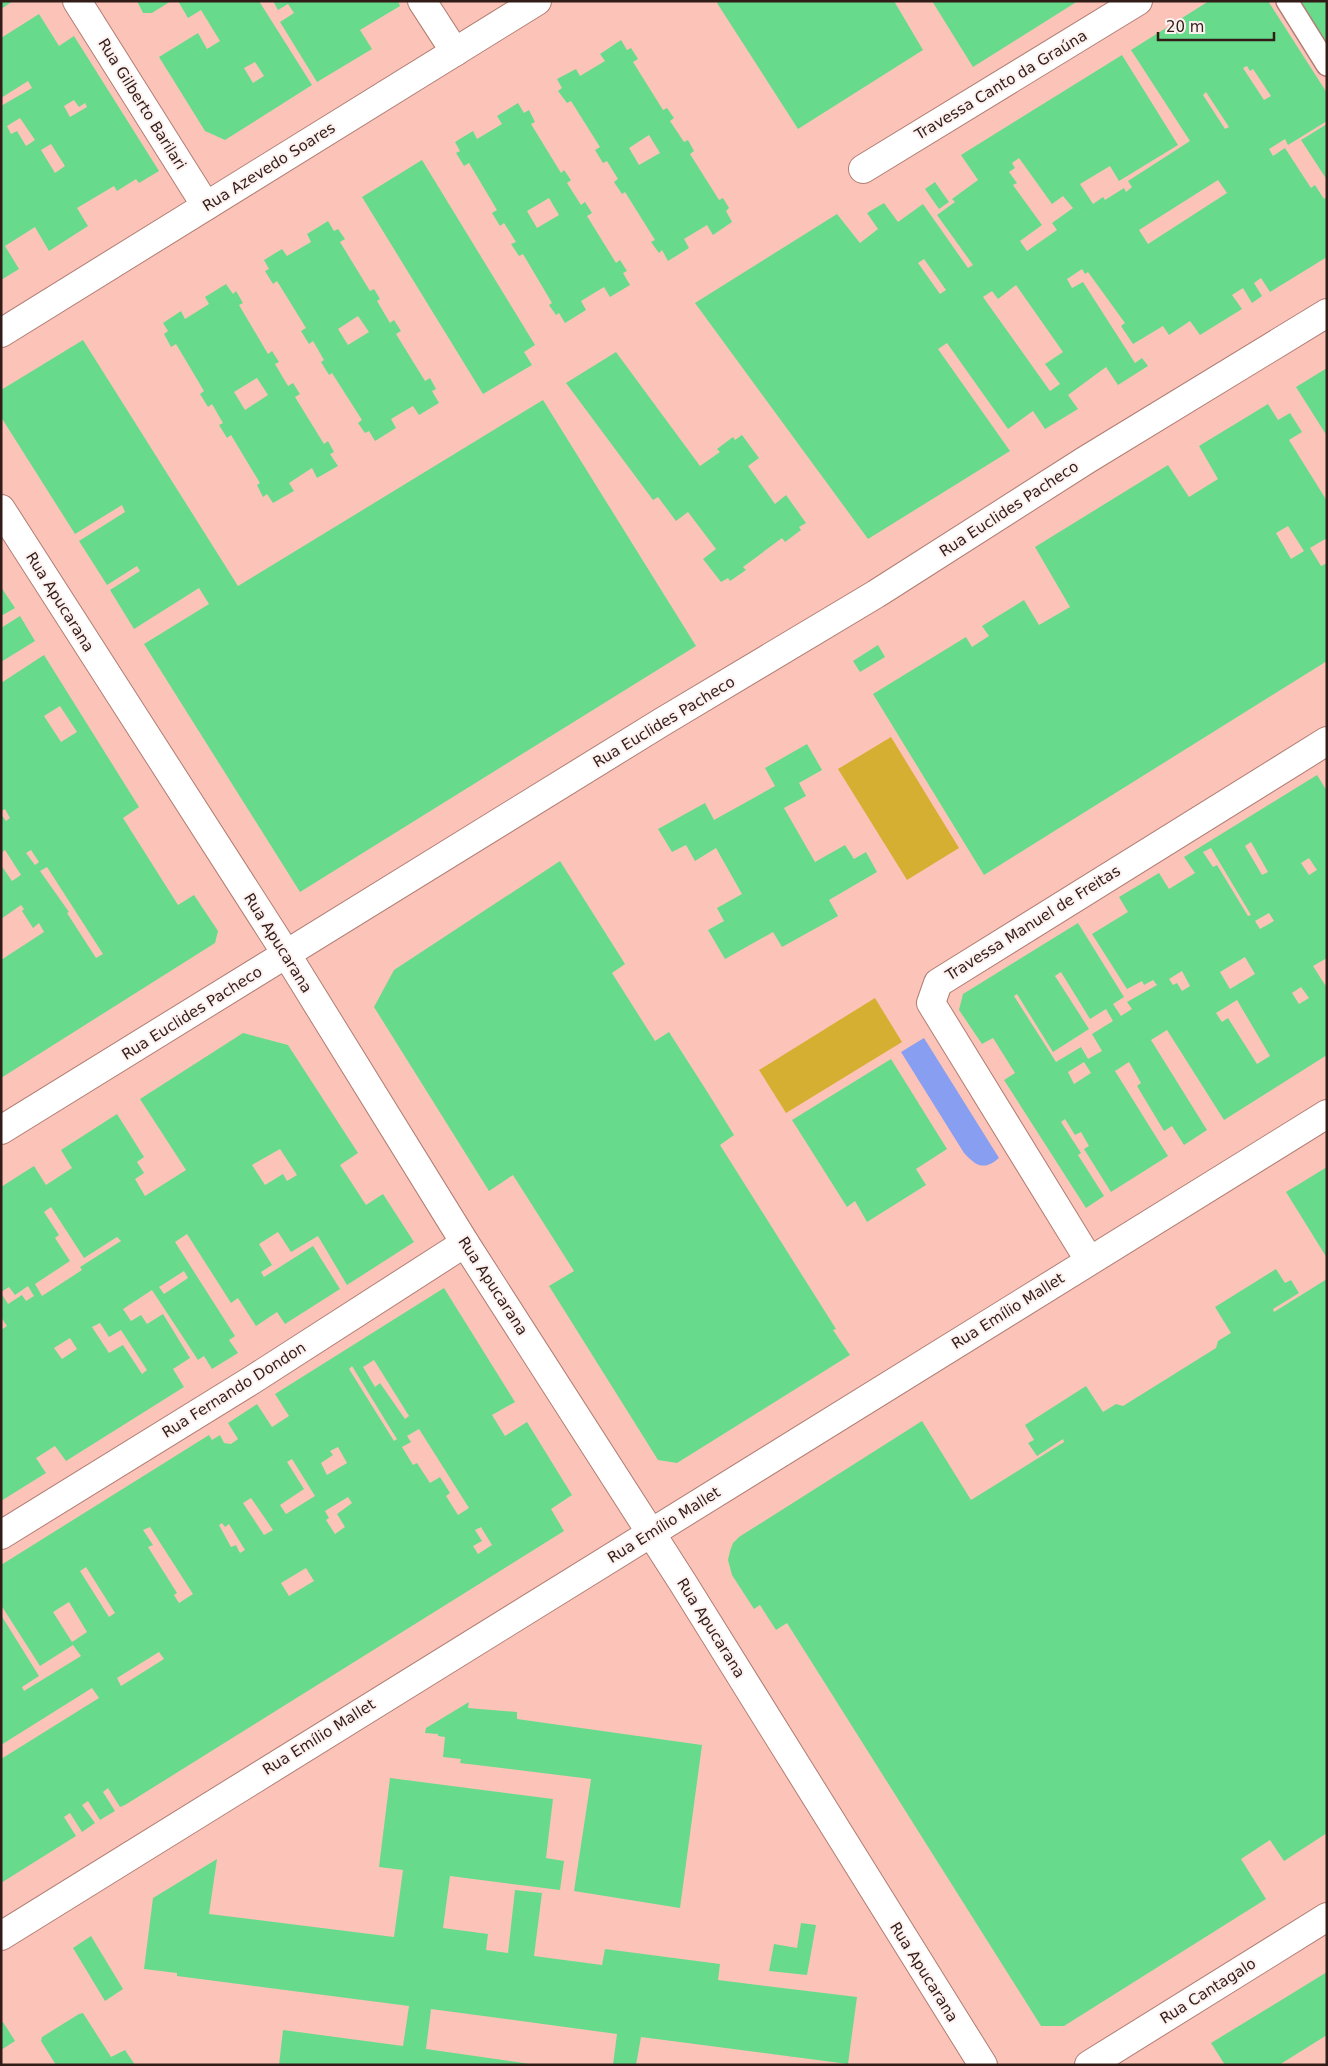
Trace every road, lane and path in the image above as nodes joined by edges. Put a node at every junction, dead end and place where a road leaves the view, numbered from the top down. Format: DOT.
graph roads {
  1 [pos="77,1"];
  2 [pos="422,1"];
  3 [pos="537,1"];
  4 [pos="1138,1"];
  5 [pos="1287,1"];
  6 [pos="455,52"];
  7 [pos="1327,66"];
  8 [pos="863,169"];
  9 [pos="206,206"];
  10 [pos="1327,313"];
  11 [pos="1,333"];
  12 [pos="1,510"];
  13 [pos="1327,741"];
  14 [pos="287,955"];
  15 [pos="1327,1114"];
  16 [pos="1,1130"];
  17 [pos="465,1243"];
  18 [pos="1089,1260"];
  19 [pos="651,1533"];
  20 [pos="1,1535"];
  21 [pos="1327,1917"];
  22 [pos="1,1936"];
  23 [pos="983,2065"];
  24 [pos="1089,2065"];
  1 -- 9 [label="street, Rua Gilberto Barilari"];
  2 -- 6 [label="street"];
  3 -- 6 [label="street, Rua Azevedo Soares"];
  4 -- 8 [label="street, Travessa Canto da Graúna"];
  5 -- 7 [label="lane"];
  6 -- 9 [label="street, Rua Azevedo Soares"];
  9 -- 11 [label="street, Rua Azevedo Soares"];
  10 -- 14 [label="street, Rua Euclides Pacheco"];
  12 -- 14 [label="street, Rua Apucarana"];
  13 -- 18 [label="street, Travessa Manuel de Freitas"];
  14 -- 16 [label="street, Rua Euclides Pacheco"];
  14 -- 17 [label="street, Rua Apucarana"];
  15 -- 18 [label="street, Rua Emílio Mallet"];
  17 -- 19 [label="street, Rua Apucarana"];
  17 -- 20 [label="street, Rua Fernando Dondon"];
  18 -- 19 [label="street, Rua Emílio Mallet"];
  19 -- 22 [label="street, Rua Emílio Mallet"];
  19 -- 23 [label="street, Rua Apucarana"];
  21 -- 24 [label="street, Rua Cantagalo"];
}
